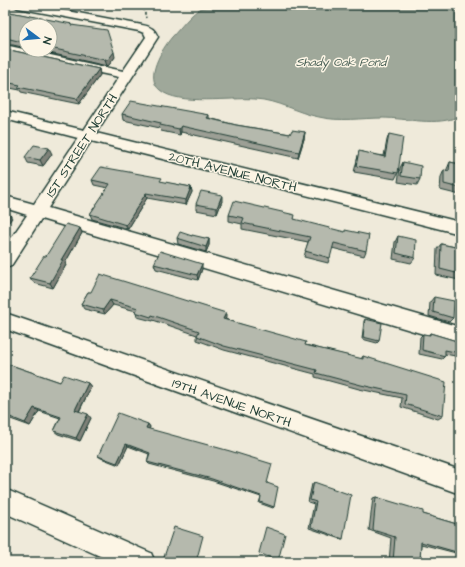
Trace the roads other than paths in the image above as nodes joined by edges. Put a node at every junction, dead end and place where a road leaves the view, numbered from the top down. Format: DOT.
graph roads {
  1 [pos="18,5"];
  2 [pos="5,48"];
  3 [pos="126,75"];
  4 [pos="5,115"];
  5 [pos="87,135"];
  6 [pos="5,202"];
  7 [pos="37,211"];
  8 [pos="460,228"];
  9 [pos="5,261"];
  10 [pos="5,321"];
  11 [pos="460,336"];
  12 [pos="460,482"];
  13 [pos="5,501"];
  14 [pos="142,562"];
  1 -- 3 [label="street, 1ST STREET NORTH"];
  2 -- 3 [label="street"];
  3 -- 5 [label="street, 1ST STREET NORTH"];
  4 -- 5 [label="street, 20TH AVENUE NORTH"];
  5 -- 7 [label="street, 1ST STREET NORTH"];
  5 -- 8 [label="street, 20TH AVENUE NORTH"];
  6 -- 7 [label="street"];
  7 -- 9 [label="street, 1ST STREET NORTH"];
  7 -- 11 [label="street"];
  10 -- 12 [label="street, 19TH AVENUE NORTH"];
  13 -- 14 [label="street"];
}
